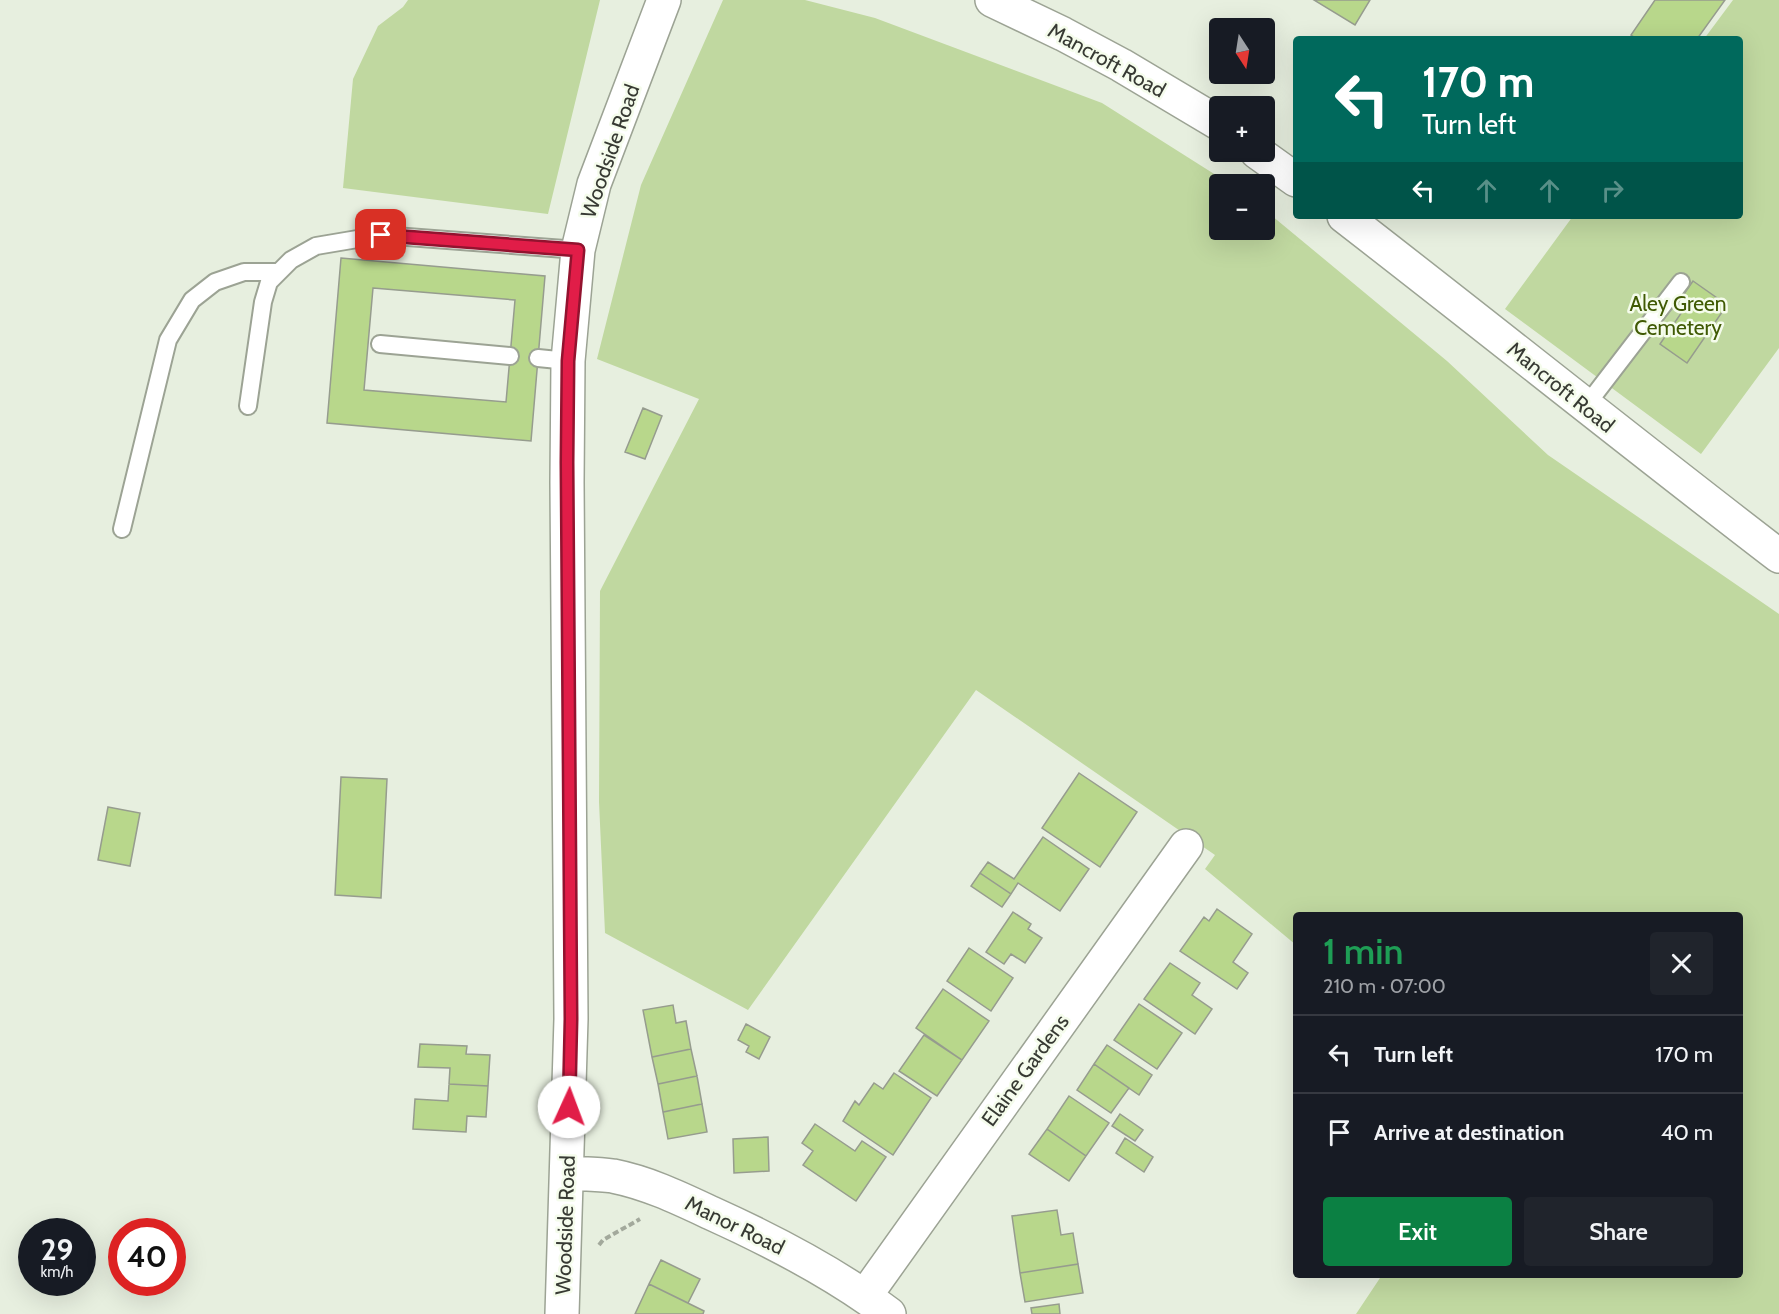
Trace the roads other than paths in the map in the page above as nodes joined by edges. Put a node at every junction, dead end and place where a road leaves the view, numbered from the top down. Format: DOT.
graph roads {
  1 [pos="664,0"];
  2 [pos="992,0"];
  3 [pos="1209,117"];
  4 [pos="1271,162"];
  5 [pos="1293,178"];
  6 [pos="1348,219"];
  7 [pos="578,250"];
  8 [pos="279,272"];
  9 [pos="1681,282"];
  10 [pos="380,344"];
  11 [pos="510,356"];
  12 [pos="248,406"];
  13 [pos="1585,407"];
  14 [pos="122,529"];
  15 [pos="1779,556"];
  16 [pos="1186,846"];
  17 [pos="567,1173"];
  18 [pos="877,1305"];
  19 [pos="562,1314"];
  1 -- 7 [label="street, Woodside Road"];
  2 -- 3 [label="street, Mancroft Road"];
  4 -- 5 [label="street"];
  6 -- 13 [label="street, Mancroft Road"];
  7 -- 8 [label="lane"];
  7 -- 17 [label="street, Woodside Road"];
  8 -- 12 [label="lane"];
  8 -- 14 [label="lane"];
  9 -- 13 [label="lane"];
  10 -- 11 [label="lane"];
  13 -- 15 [label="street, Mancroft Road"];
  16 -- 18 [label="street, Elaine Gardens"];
  17 -- 18 [label="street, Manor Road"];
  17 -- 19 [label="street, Woodside Road"];
}
